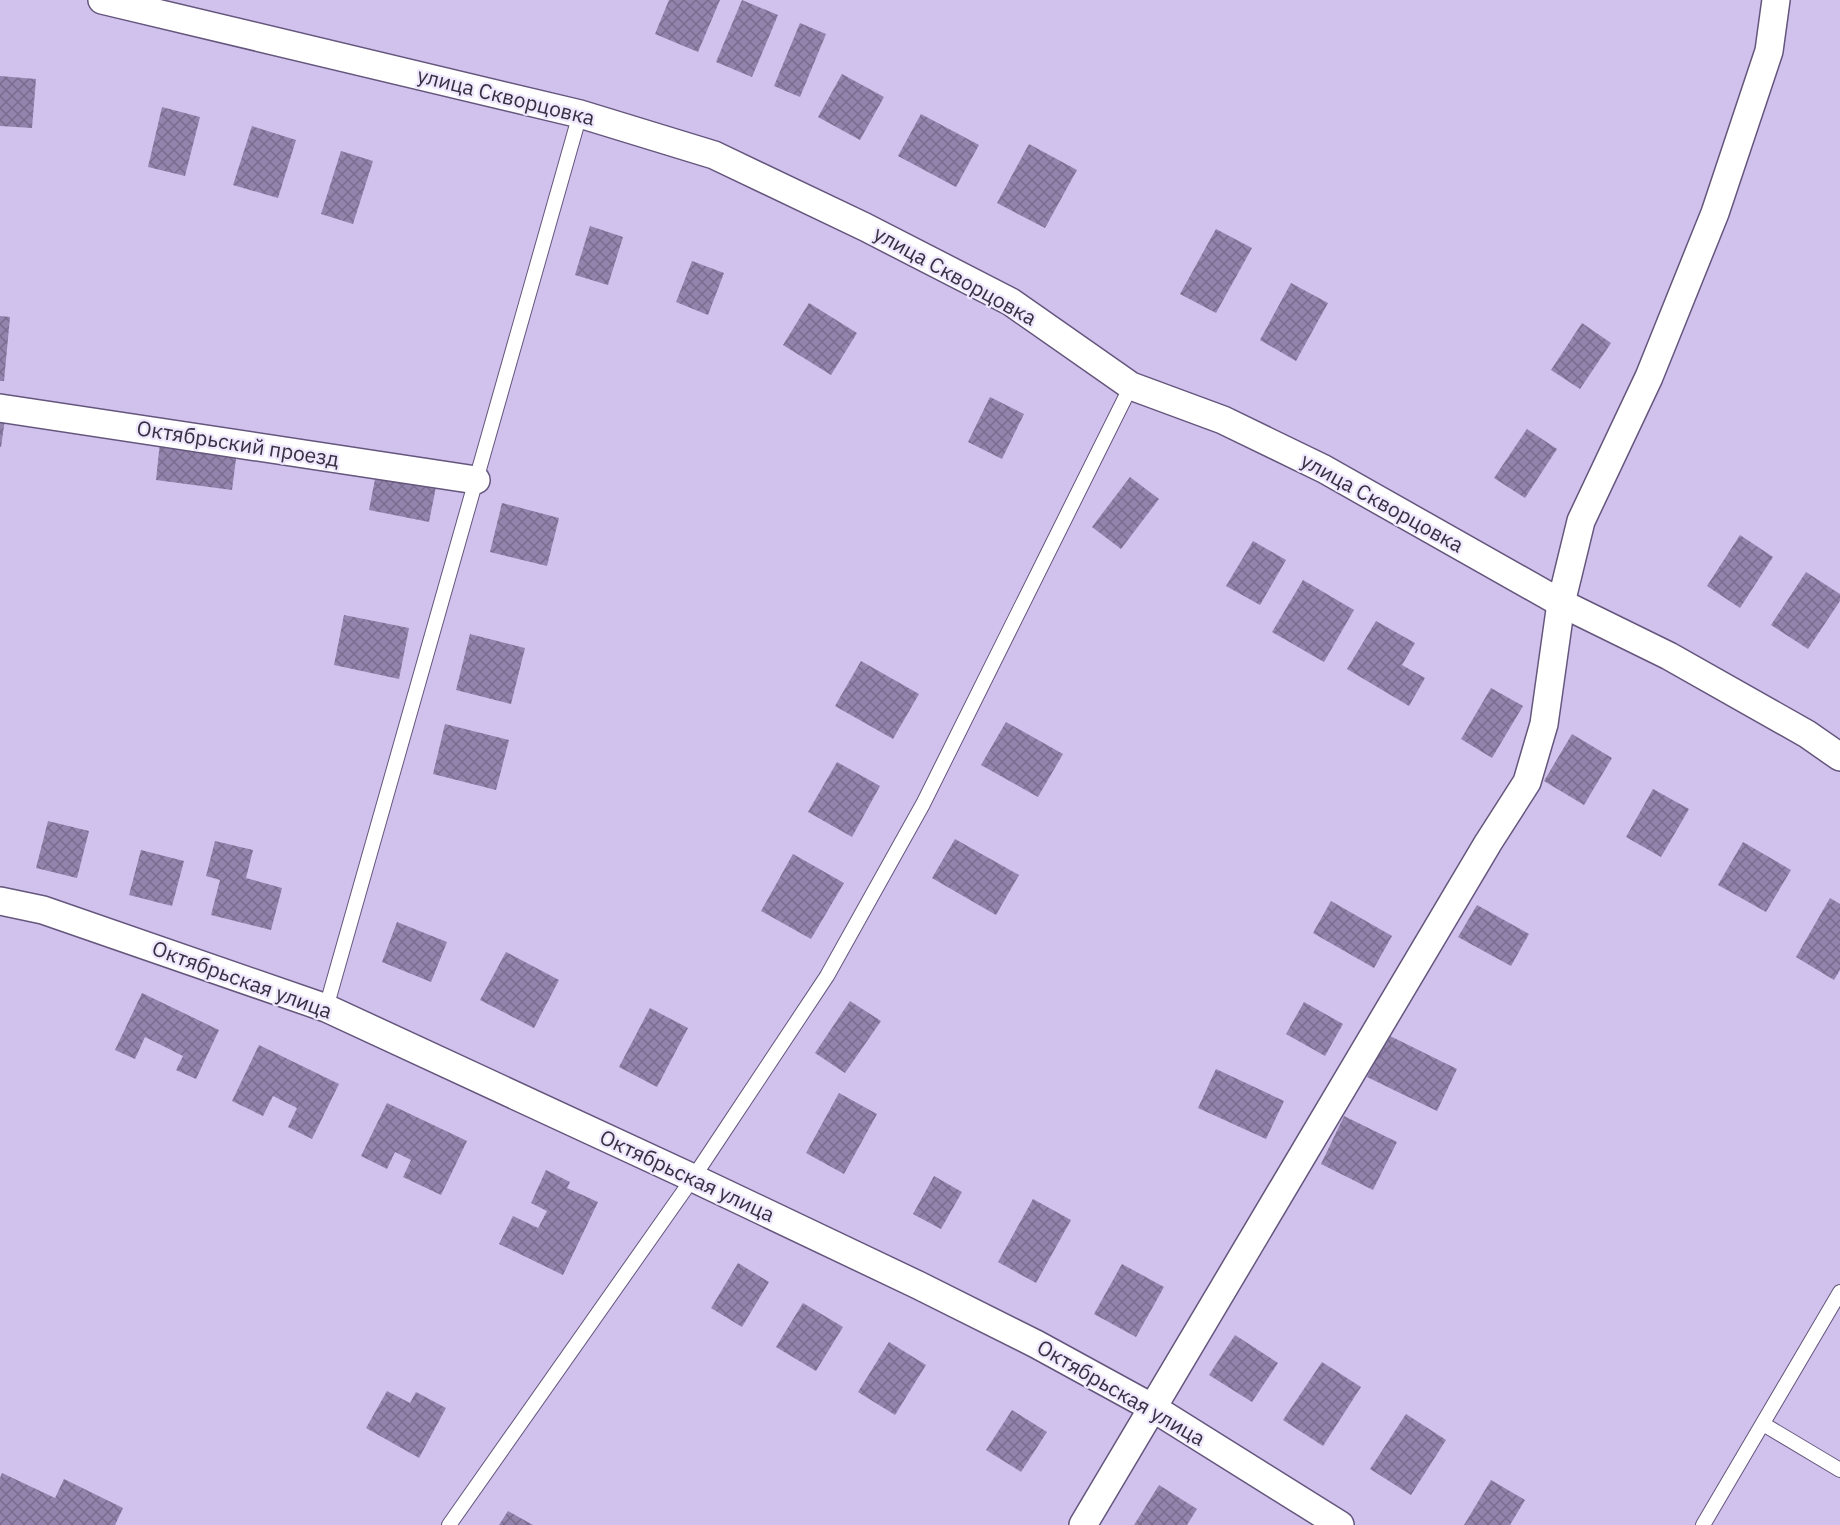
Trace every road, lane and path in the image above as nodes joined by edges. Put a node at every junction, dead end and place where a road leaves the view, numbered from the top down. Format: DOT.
graph roads {
  1 [pos="102,0"];
  2 [pos="1776,0"];
  3 [pos="580,114"];
  4 [pos="1131,386"];
  5 [pos="0,408"];
  6 [pos="476,480"];
  7 [pos="1561,603"];
  8 [pos="1840,757"];
  9 [pos="0,901"];
  10 [pos="326,1008"];
  11 [pos="693,1178"];
  12 [pos="1840,1293"];
  13 [pos="1153,1408"];
  14 [pos="1763,1424"];
  15 [pos="1840,1470"];
  16 [pos="449,1525"];
  17 [pos="1083,1525"];
  18 [pos="1340,1525"];
  19 [pos="1703,1525"];
  1 -- 3 [label="street, улица Скворцовка"];
  2 -- 7 [label="street"];
  3 -- 4 [label="street, улица Скворцовка"];
  3 -- 6 [label="lane"];
  4 -- 7 [label="street, улица Скворцовка"];
  4 -- 11 [label="lane"];
  5 -- 6 [label="street, Октябрьский проезд"];
  6 -- 10 [label="lane"];
  7 -- 8 [label="street, улица Скворцовка"];
  7 -- 13 [label="street"];
  9 -- 10 [label="street, Октябрьская улица"];
  10 -- 11 [label="street, Октябрьская улица"];
  11 -- 13 [label="street, Октябрьская улица"];
  11 -- 16 [label="lane"];
  12 -- 14 [label="lane"];
  13 -- 17 [label="street"];
  13 -- 18 [label="street, Октябрьская улица"];
  14 -- 15 [label="lane"];
  14 -- 19 [label="lane"];
}
